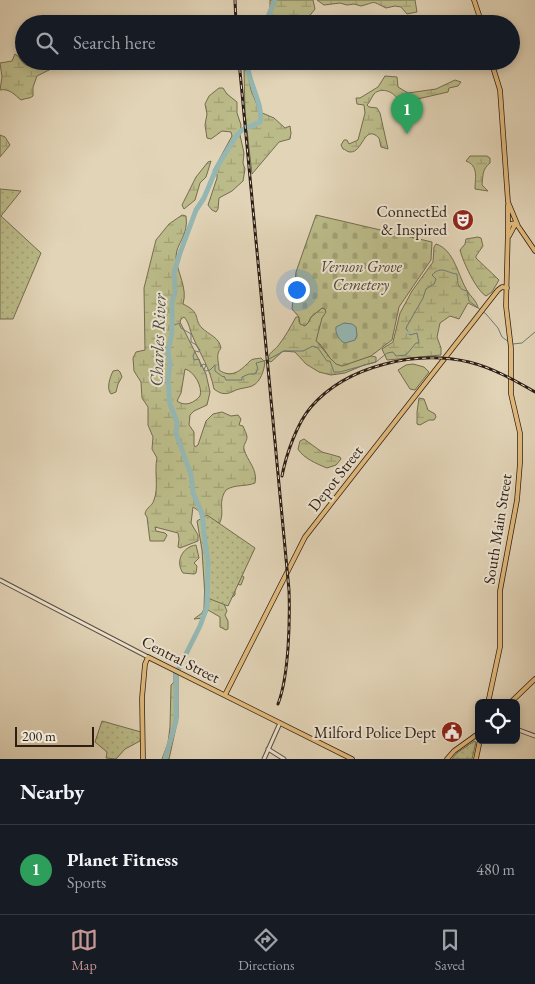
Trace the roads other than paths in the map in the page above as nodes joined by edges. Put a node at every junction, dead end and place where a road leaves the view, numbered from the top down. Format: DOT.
graph roads {
  1 [pos="474,0"];
  2 [pos="479,15"];
  3 [pos="494,70"];
  4 [pos="508,200"];
  5 [pos="516,223"];
  6 [pos="509,231"];
  7 [pos="523,236"];
  8 [pos="535,251"];
  9 [pos="507,281"];
  10 [pos="499,289"];
  11 [pos="506,290"];
  12 [pos="495,295"];
  13 [pos="0,580"];
  14 [pos="148,657"];
  15 [pos="535,679"];
  16 [pos="225,696"];
  17 [pos="489,699"];
  18 [pos="514,699"];
  19 [pos="280,723"];
  20 [pos="520,730"];
  21 [pos="475,736"];
  22 [pos="535,736"];
  23 [pos="479,744"];
  24 [pos="268,749"];
  25 [pos="143,759"];
  26 [pos="264,759"];
  27 [pos="284,759"];
  28 [pos="352,759"];
  29 [pos="447,759"];
  30 [pos="476,759"];
  1 -- 2 [label="main road"];
  3 -- 4 [label="main road"];
  4 -- 5 [label="main road"];
  4 -- 6 [label="main road"];
  5 -- 6 [label="main road, South Main Street"];
  5 -- 7 [label="main road"];
  6 -- 7 [label="main road"];
  6 -- 9 [label="main road, South Main Street"];
  7 -- 8 [label="main road"];
  9 -- 10 [label="main road, Depot Street"];
  9 -- 11 [label="main road, South Main Street"];
  10 -- 11 [label="main road"];
  10 -- 12 [label="main road, Depot Street"];
  11 -- 12 [label="main road"];
  11 -- 17 [label="main road, South Main Street"];
  12 -- 16 [label="main road, Depot Street"];
  13 -- 14 [label="street, Central Street"];
  14 -- 16 [label="main road, Central Street"];
  14 -- 25 [label="main road"];
  15 -- 18 [label="main road"];
  16 -- 19 [label="main road, Central Street"];
  19 -- 24 [label="street"];
  19 -- 28 [label="main road, Central Street"];
  20 -- 22 [label="street"];
  21 -- 29 [label="main road"];
  23 -- 30 [label="main road"];
  24 -- 26 [label="street"];
  24 -- 27 [label="street"];
}
